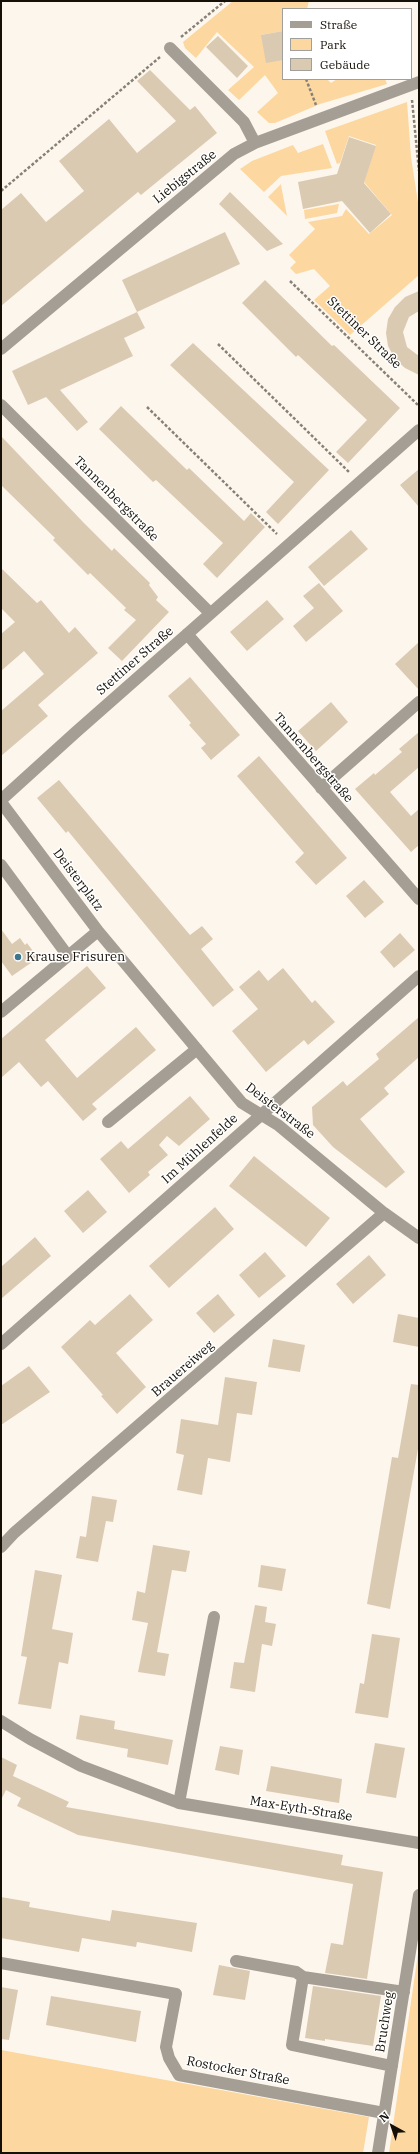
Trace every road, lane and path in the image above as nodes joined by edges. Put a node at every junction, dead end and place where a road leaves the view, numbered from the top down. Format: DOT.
graph roads {
  1 [pos="225,1"];
  2 [pos="170,48"];
  3 [pos="306,80"];
  4 [pos="415,84"];
  5 [pos="321,119"];
  6 [pos="255,143"];
  7 [pos="419,171"];
  8 [pos="1,191"];
  9 [pos="290,280"];
  10 [pos="218,344"];
  11 [pos="1,349"];
  12 [pos="1,405"];
  13 [pos="419,406"];
  14 [pos="147,407"];
  15 [pos="419,430"];
  16 [pos="360,482"];
  17 [pos="288,544"];
  18 [pos="210,612"];
  19 [pos="187,634"];
  20 [pos="419,702"];
  21 [pos="321,788"];
  22 [pos="1,801"];
  23 [pos="1,865"];
  24 [pos="419,899"];
  25 [pos="98,931"];
  26 [pos="68,956"];
  27 [pos="419,976"];
  28 [pos="1,1012"];
  29 [pos="197,1049"];
  30 [pos="260,1114"];
  31 [pos="108,1122"];
  32 [pos="384,1214"];
  33 [pos="419,1238"];
  34 [pos="1,1344"];
  35 [pos="1,1547"];
  36 [pos="214,1617"];
  37 [pos="1,1721"];
  38 [pos="179,1803"];
  39 [pos="419,1843"];
  40 [pos="419,1895"];
  41 [pos="236,1961"];
  42 [pos="1,1963"];
  43 [pos="303,1977"];
  44 [pos="404,1992"];
  45 [pos="392,2066"];
  46 [pos="384,2113"];
  47 [pos="378,2153"];
  1 -- 2 [label="path"];
  2 -- 6 [label="street"];
  2 -- 8 [label="path"];
  3 -- 5 [label="path"];
  4 -- 5 [label="street, Liebigstraße"];
  4 -- 7 [label="path"];
  5 -- 6 [label="street, Liebigstraße"];
  6 -- 11 [label="street, Liebigstraße"];
  9 -- 13 [label="path, Stettiner Straße"];
  10 -- 16 [label="path"];
  12 -- 18 [label="street, Tannenbergstraße"];
  14 -- 17 [label="path"];
  15 -- 16 [label="street, Stettiner Straße"];
  16 -- 17 [label="street, Stettiner Straße"];
  17 -- 18 [label="street, Stettiner Straße"];
  18 -- 19 [label="street, Stettiner Straße"];
  19 -- 21 [label="street, Tannenbergstraße"];
  19 -- 22 [label="street, Stettiner Straße"];
  20 -- 21 [label="street"];
  21 -- 24 [label="street, Tannenbergstraße"];
  22 -- 25 [label="street, Deisterplatz"];
  23 -- 26 [label="street"];
  25 -- 26 [label="street, Deisterplatz"];
  25 -- 29 [label="street, Deisterstraße"];
  26 -- 28 [label="street, Deisterplatz"];
  27 -- 30 [label="street, Im Mühlenfelde"];
  29 -- 30 [label="street, Deisterstraße"];
  29 -- 31 [label="street"];
  30 -- 32 [label="street, Deisterstraße"];
  30 -- 34 [label="street, Im Mühlenfelde"];
  32 -- 33 [label="street, Deisterstraße"];
  32 -- 35 [label="street, Brauereiweg"];
  36 -- 38 [label="street"];
  37 -- 38 [label="street, Max-Eyth-Straße"];
  38 -- 39 [label="street, Max-Eyth-Straße"];
  40 -- 44 [label="street, Bruchweg"];
  41 -- 43 [label="street"];
  42 -- 46 [label="street, Rostocker Straße"];
  43 -- 44 [label="street"];
  43 -- 45 [label="street"];
  44 -- 45 [label="street, Bruchweg"];
  45 -- 46 [label="street, Bruchweg"];
  46 -- 47 [label="street, Bruchweg"];
}
